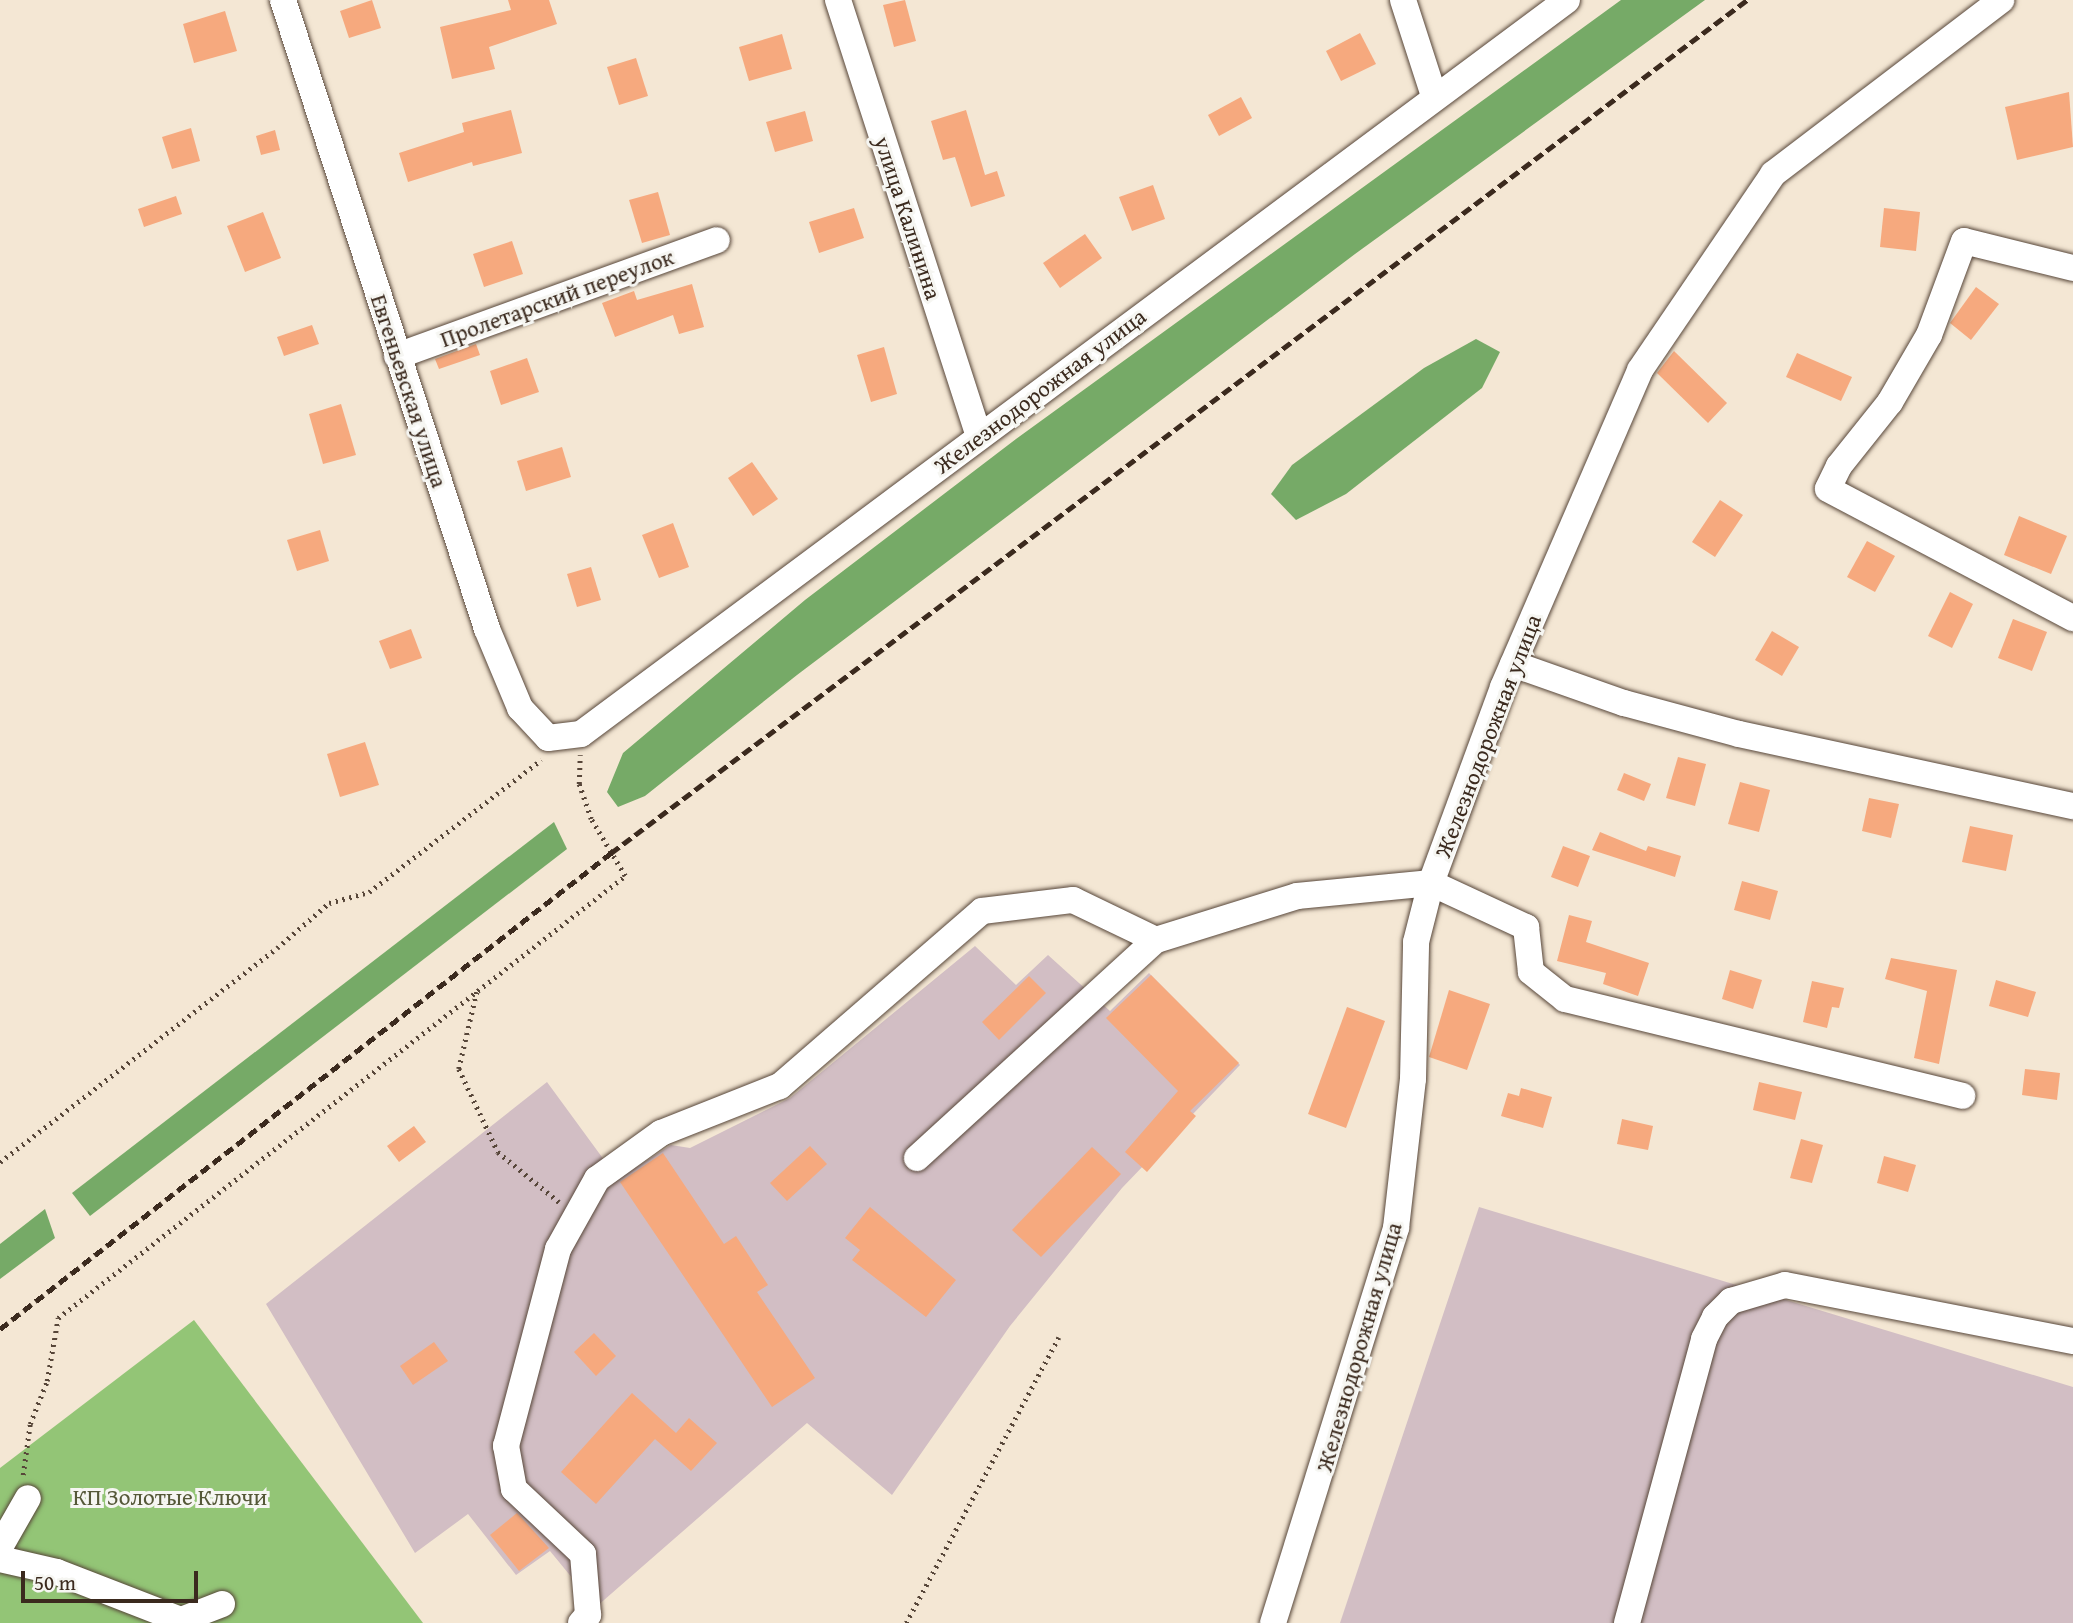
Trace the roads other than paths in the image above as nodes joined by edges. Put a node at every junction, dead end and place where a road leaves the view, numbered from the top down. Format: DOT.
graph roads {
  1 [pos="283,0"];
  2 [pos="838,0"];
  3 [pos="1403,0"];
  4 [pos="1567,0"];
  5 [pos="2001,0"];
  6 [pos="1434,96"];
  7 [pos="717,240"];
  8 [pos="2073,268"];
  9 [pos="397,356"];
  10 [pos="979,436"];
  11 [pos="2073,618"];
  12 [pos="1513,664"];
  13 [pos="581,734"];
  14 [pos="2073,806"];
  15 [pos="1431,883"];
  16 [pos="1156,940"];
  17 [pos="1962,1096"];
  18 [pos="916,1158"];
  19 [pos="2073,1341"];
  20 [pos="23,1505"];
  21 [pos="0,1547"];
  22 [pos="0,1559"];
  23 [pos="222,1604"];
  24 [pos="582,1623"];
  25 [pos="1273,1623"];
  26 [pos="1627,1623"];
  1 -- 9 [label="street, Евгеньевская улица"];
  2 -- 10 [label="street, улица Калинина"];
  3 -- 6 [label="street"];
  4 -- 6 [label="street, Железнодорожная улица"];
  5 -- 12 [label="street, Железнодорожная улица"];
  6 -- 10 [label="street, Железнодорожная улица"];
  7 -- 9 [label="street, Пролетарский переулок"];
  8 -- 11 [label="street"];
  9 -- 13 [label="street, Евгеньевская улица"];
  10 -- 13 [label="street, Железнодорожная улица"];
  12 -- 14 [label="street"];
  12 -- 15 [label="street, Железнодорожная улица"];
  15 -- 16 [label="street"];
  15 -- 17 [label="street"];
  15 -- 25 [label="street, Железнодорожная улица"];
  16 -- 18 [label="street"];
  16 -- 24 [label="street"];
  19 -- 26 [label="street"];
  20 -- 21 [label="street"];
  22 -- 23 [label="street"];
}
